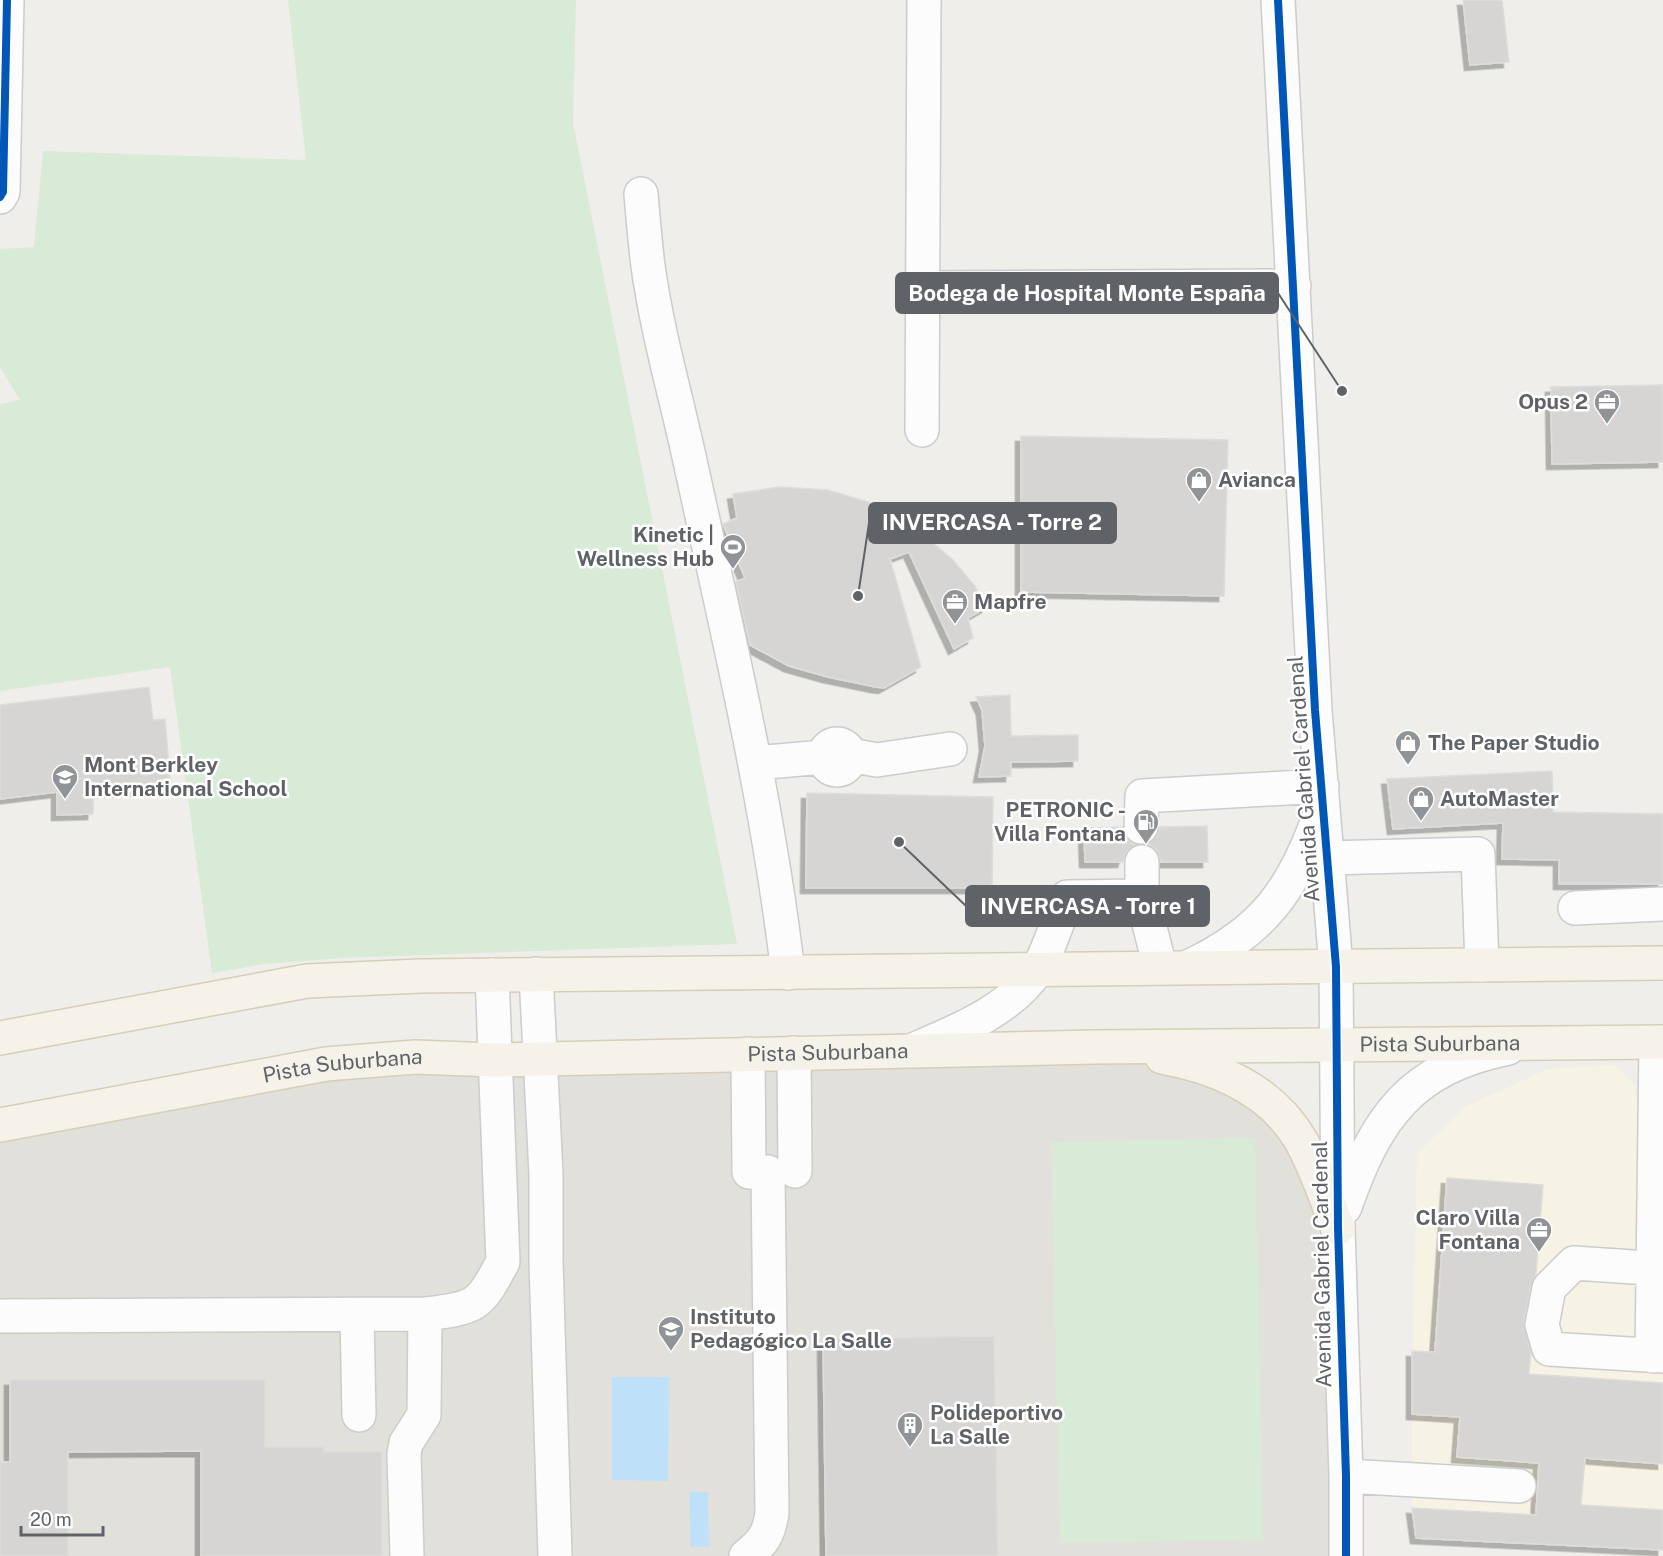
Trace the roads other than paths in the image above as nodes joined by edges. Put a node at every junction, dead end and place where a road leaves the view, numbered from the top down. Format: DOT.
graph roads {
  1 [pos="6,0"];
  2 [pos="924,0"];
  3 [pos="1278,0"];
  4 [pos="641,194"];
  5 [pos="0,197"];
  6 [pos="1294,286"];
  7 [pos="922,288"];
  8 [pos="922,430"];
  9 [pos="950,749"];
  10 [pos="755,763"];
  11 [pos="1323,795"];
  12 [pos="1141,827"];
  13 [pos="1328,858"];
  14 [pos="1142,862"];
  15 [pos="1142,896"];
  16 [pos="1663,904"];
  17 [pos="1575,908"];
  18 [pos="1663,963"];
  19 [pos="1482,965"];
  20 [pos="1175,967"];
  21 [pos="1336,967"];
  22 [pos="1038,969"];
  23 [pos="789,973"];
  24 [pos="492,975"];
  25 [pos="536,975"];
  26 [pos="0,1038"];
  27 [pos="1660,1042"];
  28 [pos="1532,1043"];
  29 [pos="1336,1044"];
  30 [pos="1095,1047"];
  31 [pos="913,1050"];
  32 [pos="794,1053"];
  33 [pos="748,1054"];
  34 [pos="540,1059"];
  35 [pos="495,1060"];
  36 [pos="0,1125"];
  37 [pos="771,1172"];
  38 [pos="1338,1228"];
  39 [pos="503,1262"];
  40 [pos="546,1262"];
  41 [pos="1658,1269"];
  42 [pos="425,1314"];
  43 [pos="357,1315"];
  44 [pos="0,1316"];
  45 [pos="1658,1356"];
  46 [pos="359,1414"];
  47 [pos="1346,1476"];
  48 [pos="1519,1486"];
  49 [pos="407,1556"];
  50 [pos="555,1556"];
  51 [pos="746,1556"];
  52 [pos="1346,1556"];
  1 -- 5 [label="street"];
  2 -- 7 [label="street"];
  3 -- 6 [label="street, Avenida Gabriel Cardenal"];
  4 -- 10 [label="street"];
  6 -- 7 [label="street"];
  6 -- 11 [label="street, Avenida Gabriel Cardenal"];
  7 -- 8 [label="street"];
  9 -- 10 [label="street"];
  10 -- 23 [label="street"];
  11 -- 12 [label="street"];
  11 -- 13 [label="street, Avenida Gabriel Cardenal"];
  11 -- 20 [label="street"];
  13 -- 19 [label="street"];
  13 -- 21 [label="street, Avenida Gabriel Cardenal"];
  14 -- 15 [label="street"];
  15 -- 20 [label="street"];
  15 -- 22 [label="street"];
  16 -- 17 [label="street"];
  18 -- 19 [label="main road"];
  19 -- 21 [label="main road"];
  20 -- 21 [label="main road"];
  20 -- 22 [label="main road"];
  21 -- 29 [label="street, Avenida Gabriel Cardenal"];
  22 -- 23 [label="main road"];
  22 -- 31 [label="street"];
  23 -- 25 [label="main road"];
  24 -- 25 [label="main road"];
  24 -- 26 [label="main road"];
  24 -- 35 [label="street"];
  25 -- 34 [label="street"];
  27 -- 28 [label="main road, Pista Suburbana"];
  27 -- 41 [label="street"];
  28 -- 29 [label="main road, Pista Suburbana"];
  28 -- 38 [label="street"];
  29 -- 30 [label="main road, Pista Suburbana"];
  29 -- 38 [label="street, Avenida Gabriel Cardenal"];
  30 -- 31 [label="main road, Pista Suburbana"];
  30 -- 38 [label="main road"];
  31 -- 32 [label="main road, Pista Suburbana"];
  32 -- 33 [label="main road, Pista Suburbana"];
  32 -- 37 [label="street"];
  33 -- 34 [label="main road, Pista Suburbana"];
  33 -- 37 [label="street"];
  34 -- 35 [label="main road, Pista Suburbana"];
  34 -- 40 [label="street"];
  35 -- 36 [label="main road, Pista Suburbana"];
  35 -- 39 [label="street"];
  37 -- 51 [label="street"];
  38 -- 47 [label="street, Avenida Gabriel Cardenal"];
  39 -- 40 [label="street"];
  39 -- 42 [label="street"];
  40 -- 50 [label="street"];
  41 -- 45 [label="street"];
  41 -- 45 [label="street"];
  42 -- 43 [label="street"];
  42 -- 49 [label="street"];
  43 -- 44 [label="street"];
  43 -- 46 [label="street"];
  47 -- 48 [label="street"];
  47 -- 52 [label="street, Avenida Gabriel Cardenal"];
}
